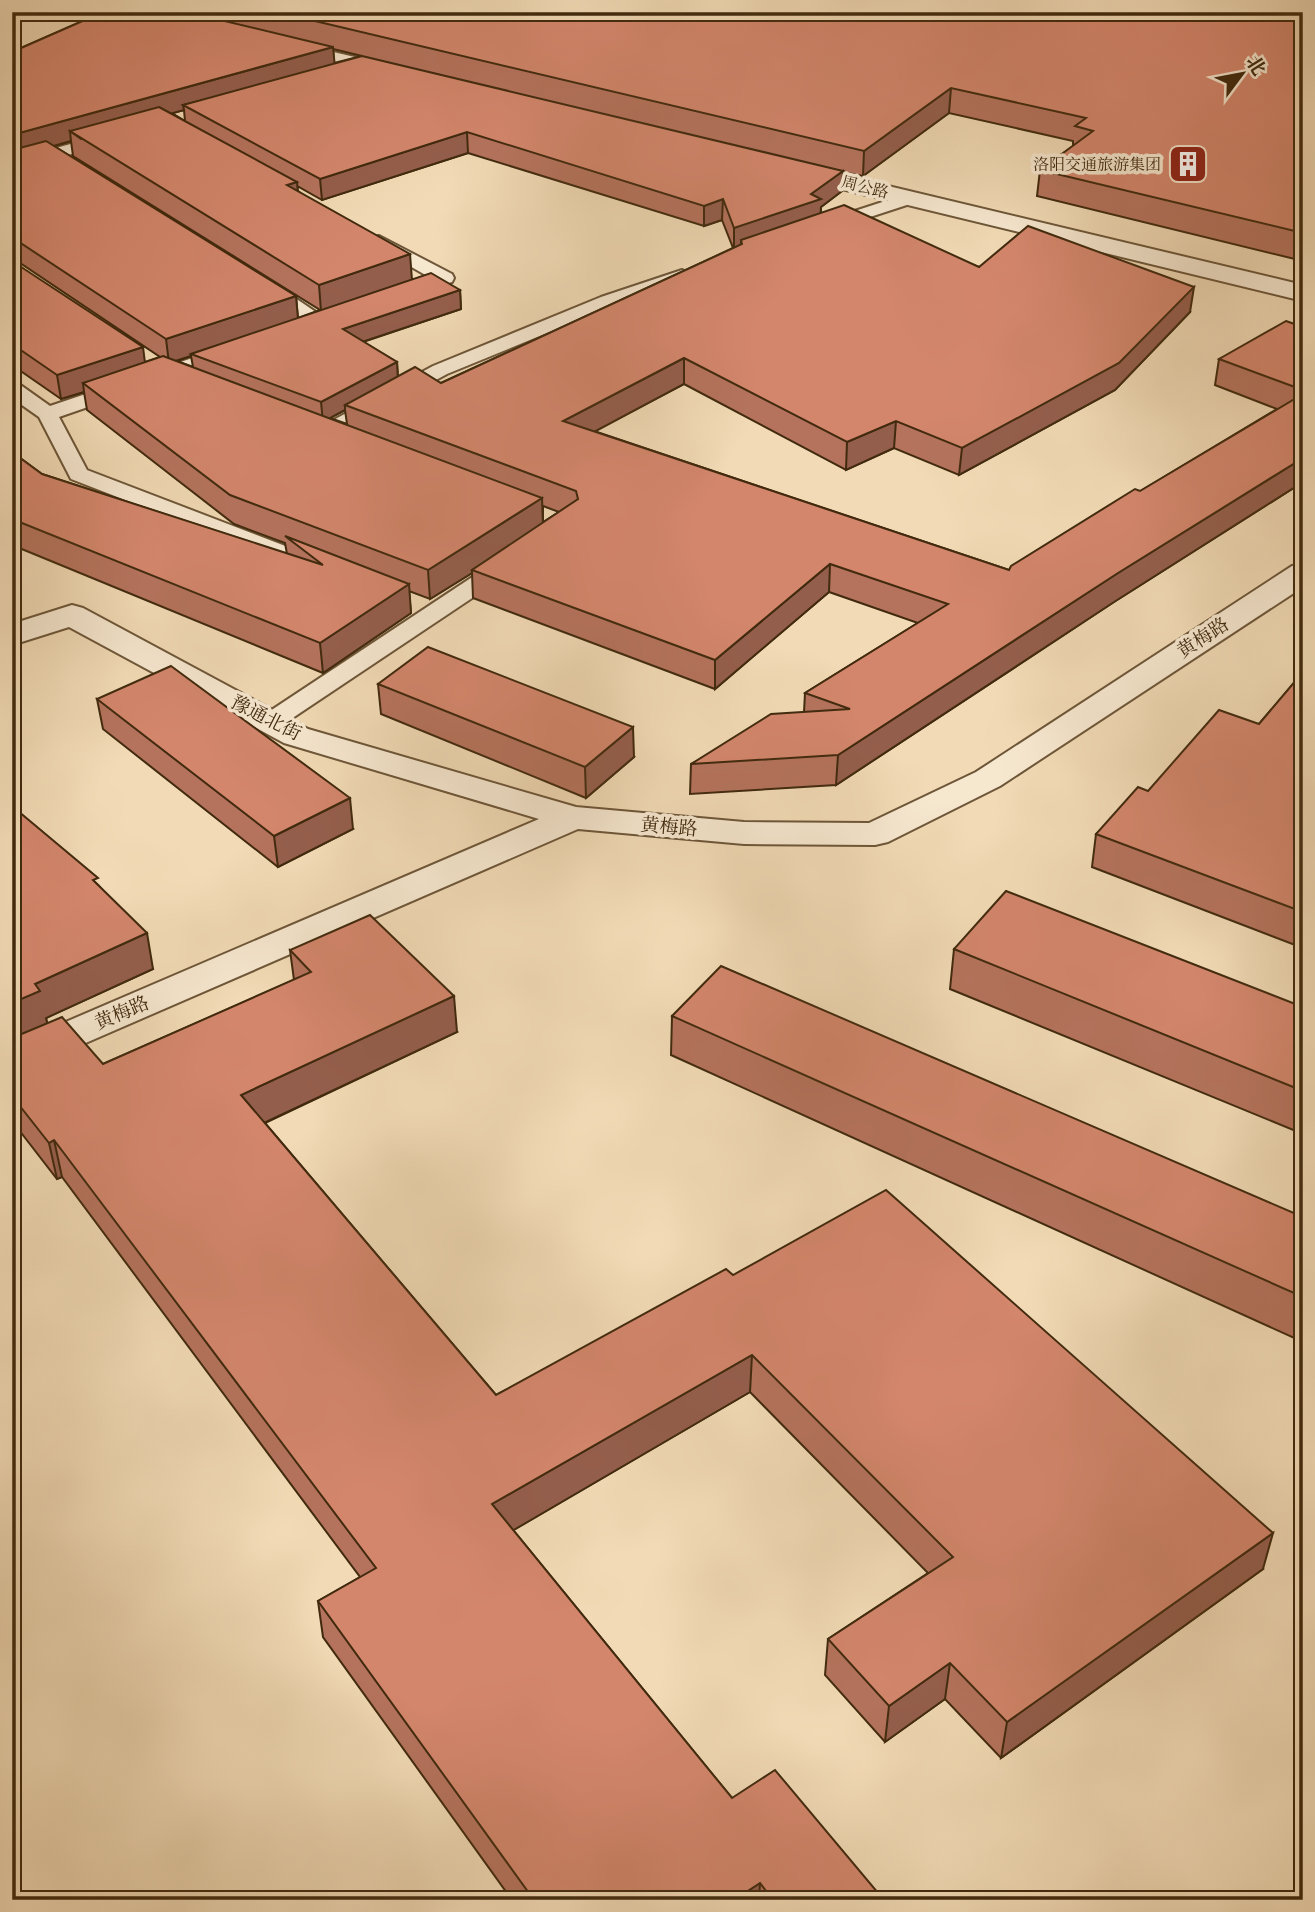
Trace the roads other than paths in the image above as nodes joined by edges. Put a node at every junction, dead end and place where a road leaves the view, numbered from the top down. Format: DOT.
graph roads {
  1 [pos="32,12"];
  2 [pos="12,18"];
  3 [pos="260,41"];
  4 [pos="366,67"];
  5 [pos="340,74"];
  6 [pos="418,79"];
  7 [pos="127,133"];
  8 [pos="53,154"];
  9 [pos="12,165"];
  10 [pos="776,166"];
  11 [pos="76,169"];
  12 [pos="910,198"];
  13 [pos="359,231"];
  14 [pos="805,234"];
  15 [pos="700,270"];
  16 [pos="250,277"];
  17 [pos="1303,293"];
  18 [pos="382,299"];
  19 [pos="293,329"];
  20 [pos="243,347"];
  21 [pos="145,358"];
  22 [pos="167,373"];
  23 [pos="203,387"];
  24 [pos="12,388"];
  25 [pos="47,414"];
  26 [pos="299,424"];
  27 [pos="324,433"];
  28 [pos="349,443"];
  29 [pos="522,554"];
  30 [pos="321,568"];
  31 [pos="1303,573"];
  32 [pos="410,602"];
  33 [pos="435,612"];
  34 [pos="12,635"];
  35 [pos="270,722"];
  36 [pos="573,818"];
  37 [pos="12,1061"];
  1 -- 2 [label="lane"];
  3 -- 4 [label="street"];
  4 -- 5 [label="lane"];
  4 -- 6 [label="street"];
  7 -- 8 [label="lane"];
  8 -- 9 [label="lane"];
  8 -- 11 [label="lane"];
  10 -- 12 [label="street, 周公路"];
  12 -- 14 [label="lane"];
  12 -- 17 [label="street, 周公路"];
  13 -- 18 [label="lane"];
  15 -- 27 [label="lane"];
  16 -- 19 [label="lane"];
  20 -- 22 [label="lane"];
  21 -- 22 [label="lane"];
  22 -- 23 [label="lane"];
  22 -- 25 [label="lane"];
  24 -- 25 [label="lane"];
  25 -- 30 [label="lane"];
  26 -- 27 [label="lane"];
  27 -- 28 [label="lane"];
  29 -- 33 [label="lane"];
  31 -- 36 [label="street, 黄梅路"];
  32 -- 33 [label="lane"];
  33 -- 35 [label="lane"];
  34 -- 35 [label="street, 豫通北街"];
  35 -- 36 [label="street, 豫通北街"];
  36 -- 37 [label="street, 黄梅路"];
}
